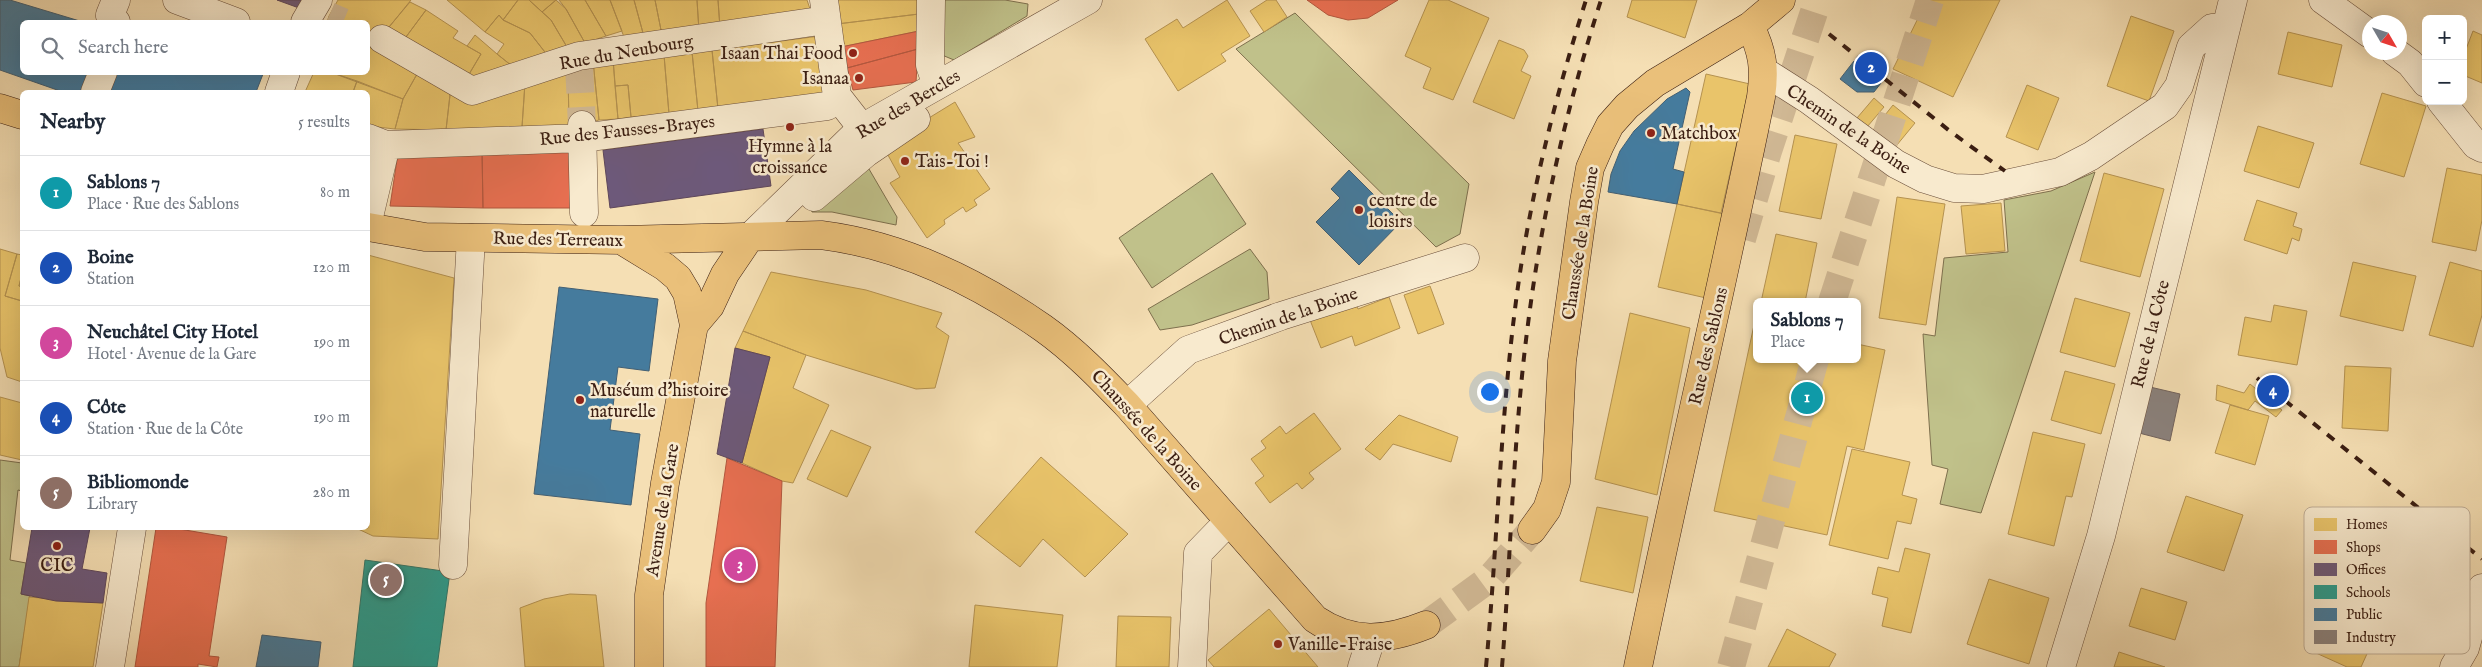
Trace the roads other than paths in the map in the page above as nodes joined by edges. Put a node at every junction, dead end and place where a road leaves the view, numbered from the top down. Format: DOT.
graph roads {
  1 [pos="116,0"];
  2 [pos="177,0"];
  3 [pos="931,0"];
  4 [pos="1088,0"];
  5 [pos="1781,0"];
  6 [pos="2233,0"];
  7 [pos="2324,0"];
  8 [pos="825,10"];
  9 [pos="114,20"];
  10 [pos="231,20"];
  11 [pos="1750,26"];
  12 [pos="2226,27"];
  13 [pos="2362,28"];
  14 [pos="382,40"];
  15 [pos="2406,60"];
  16 [pos="931,69"];
  17 [pos="1764,72"];
  18 [pos="102,75"];
  19 [pos="285,75"];
  20 [pos="2422,78"];
  21 [pos="97,90"];
  22 [pos="280,90"];
  23 [pos="2444,105"];
  24 [pos="827,106"];
  25 [pos="0,108"];
  26 [pos="20,114"];
  27 [pos="916,120"];
  28 [pos="862,128"];
  29 [pos="582,132"];
  30 [pos="377,142"];
  31 [pos="2482,148"];
  32 [pos="370,203"];
  33 [pos="800,208"];
  34 [pos="584,213"];
  35 [pos="370,227"];
  36 [pos="750,237"];
  37 [pos="471,238"];
  38 [pos="621,240"];
  39 [pos="1465,258"];
  40 [pos="694,325"];
  41 [pos="1127,404"];
  42 [pos="1229,521"];
  43 [pos="132,530"];
  44 [pos="1532,530"];
  45 [pos="453,565"];
  46 [pos="2482,588"];
  47 [pos="1426,626"];
  48 [pos="2470,630"];
  49 [pos="1371,639"];
  50 [pos="2462,654"];
  51 [pos="110,667"];
  52 [pos="649,667"];
  53 [pos="1192,667"];
  54 [pos="1362,667"];
  55 [pos="1638,667"];
  56 [pos="2061,667"];
  57 [pos="2454,667"];
  1 -- 9 [label="street"];
  2 -- 10 [label="street"];
  3 -- 16 [label="street"];
  4 -- 28 [label="street, Rue des Bercles"];
  5 -- 11 [label="main road, Chaussée de la Boine"];
  6 -- 12 [label="street, Rue de la Côte"];
  7 -- 13 [label="street"];
  8 -- 14 [label="street, Rue du Neubourg"];
  8 -- 28 [label="street"];
  11 -- 17 [label="main road, Rue des Sablons"];
  11 -- 44 [label="main road, Chaussée de la Boine"];
  12 -- 17 [label="street, Chemin de la Boine"];
  12 -- 56 [label="street, Rue de la Côte"];
  15 -- 20 [label="street"];
  17 -- 55 [label="main road, Rue des Sablons"];
  18 -- 21 [label="street"];
  19 -- 22 [label="street"];
  23 -- 31 [label="street"];
  24 -- 29 [label="street, Rue des Fausses-Brayes"];
  25 -- 26 [label="main road"];
  27 -- 33 [label="street, Rue des Bercles"];
  28 -- 36 [label="street, Rue des Bercles"];
  29 -- 30 [label="street, Rue des Fausses-Brayes"];
  29 -- 34 [label="street"];
  30 -- 32 [label="street"];
  35 -- 37 [label="main road, Rue des Terreaux"];
  36 -- 38 [label="main road, Rue des Terreaux"];
  36 -- 40 [label="main road, Avenue de la Gare"];
  36 -- 41 [label="main road, Chaussée de la Boine"];
  37 -- 38 [label="main road, Rue des Terreaux"];
  37 -- 45 [label="street"];
  38 -- 40 [label="main road, Avenue de la Gare"];
  39 -- 41 [label="street, Chemin de la Boine"];
  40 -- 52 [label="main road, Avenue de la Gare"];
  41 -- 42 [label="main road, Chaussée de la Boine"];
  42 -- 49 [label="main road, Chaussée de la Boine"];
  42 -- 53 [label="street"];
  43 -- 51 [label="street"];
  46 -- 48 [label="street"];
  47 -- 49 [label="main road, Chaussée de la Boine"];
  49 -- 54 [label="street"];
  50 -- 57 [label="street"];
}
